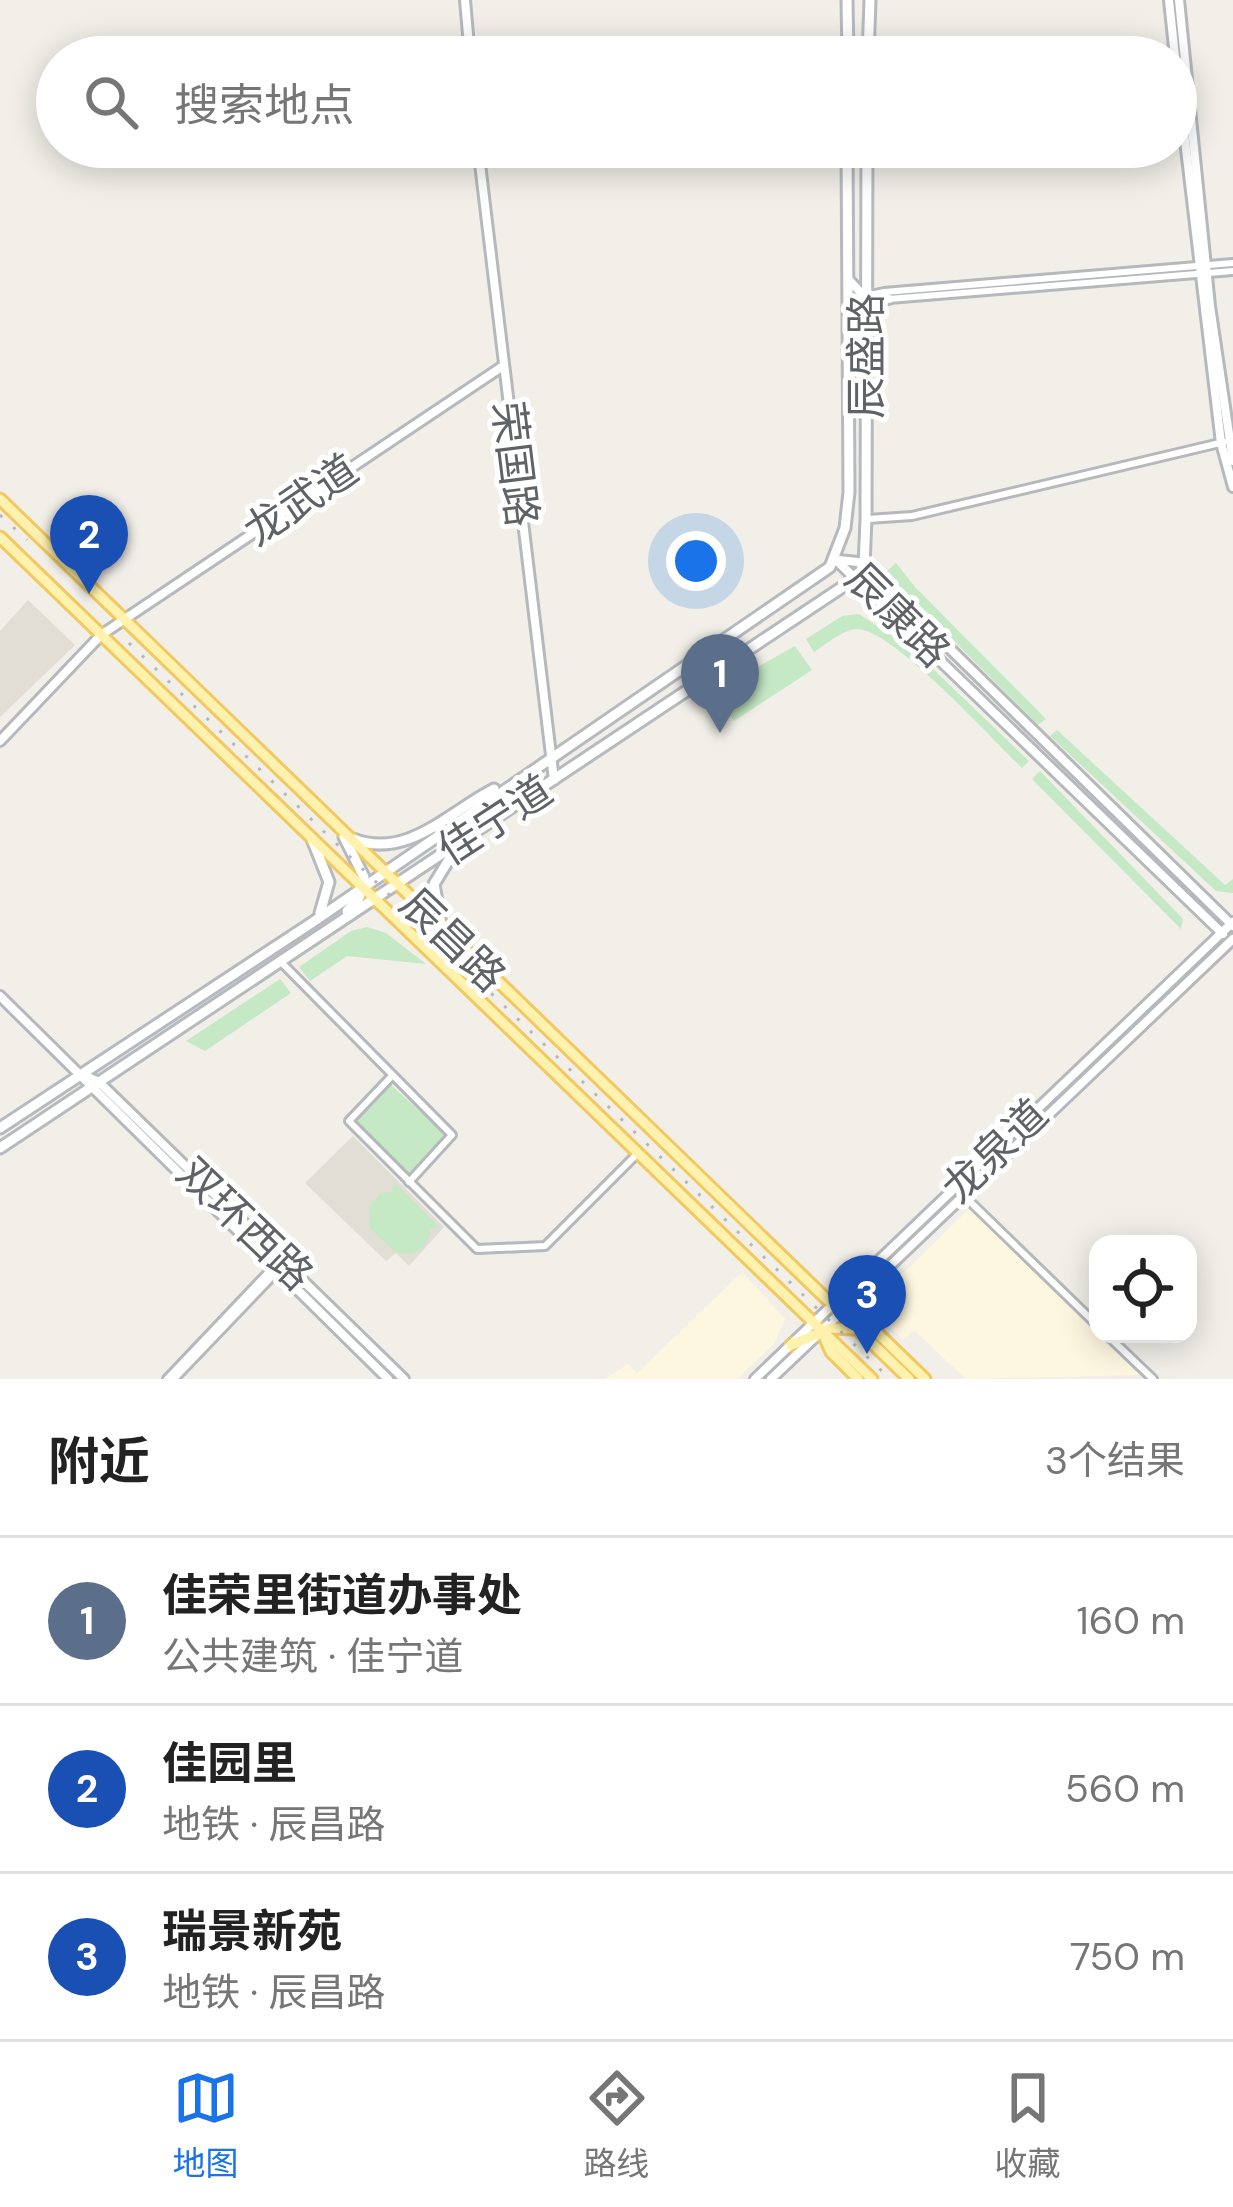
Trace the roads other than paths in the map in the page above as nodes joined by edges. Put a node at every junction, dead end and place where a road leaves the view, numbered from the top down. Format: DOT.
graph roads {
  1 [pos="465,0"];
  2 [pos="847,0"];
  3 [pos="869,0"];
  4 [pos="1169,0"];
  5 [pos="1179,0"];
  6 [pos="468,36"];
  7 [pos="848,36"];
  8 [pos="868,36"];
  9 [pos="1173,36"];
  10 [pos="1182,36"];
  11 [pos="480,168"];
  12 [pos="847,168"];
  13 [pos="867,168"];
  14 [pos="1189,168"];
  15 [pos="1193,168"];
  16 [pos="866,266"];
  17 [pos="1233,267"];
  18 [pos="1202,270"];
  19 [pos="846,273"];
  20 [pos="892,295"];
  21 [pos="866,300"];
  22 [pos="847,312"];
  23 [pos="503,366"];
  24 [pos="1228,441"];
  25 [pos="1233,461"];
  26 [pos="1233,487"];
  27 [pos="0,500"];
  28 [pos="866,519"];
  29 [pos="0,537"];
  30 [pos="836,560"];
  31 [pos="864,566"];
  32 [pos="856,578"];
  33 [pos="124,617"];
  34 [pos="101,635"];
  35 [pos="720,643"];
  36 [pos="732,660"];
  37 [pos="0,741"];
  38 [pos="551,755"];
  39 [pos="516,780"];
  40 [pos="554,780"];
  41 [pos="341,832"];
  42 [pos="310,837"];
  43 [pos="459,844"];
  44 [pos="384,873"];
  45 [pos="396,885"];
  46 [pos="363,887"];
  47 [pos="375,899"];
  48 [pos="313,922"];
  49 [pos="1232,924"];
  50 [pos="331,928"];
  51 [pos="442,931"];
  52 [pos="1222,933"];
  53 [pos="1232,941"];
  54 [pos="280,961"];
  55 [pos="0,996"];
  56 [pos="82,1074"];
  57 [pos="390,1078"];
  58 [pos="94,1085"];
  59 [pos="0,1127"];
  60 [pos="0,1148"];
  61 [pos="638,1154"];
  62 [pos="410,1182"];
  63 [pos="960,1192"];
  64 [pos="283,1261"];
  65 [pos="274,1270"];
  66 [pos="856,1291"];
  67 [pos="837,1308"];
  68 [pos="853,1315"];
  69 [pos="1089,1317"];
  70 [pos="838,1327"];
  71 [pos="818,1328"];
  72 [pos="859,1330"];
  73 [pos="1115,1343"];
  74 [pos="791,1345"];
  75 [pos="843,1352"];
  76 [pos="171,1379"];
  77 [pos="388,1379"];
  78 [pos="404,1379"];
  79 [pos="755,1379"];
  80 [pos="771,1379"];
  81 [pos="858,1379"];
  82 [pos="872,1379"];
  83 [pos="909,1379"];
  84 [pos="925,1379"];
  85 [pos="1153,1379"];
  1 -- 6 [label="street"];
  2 -- 7 [label="main road"];
  3 -- 8 [label="main road"];
  4 -- 9 [label="street"];
  5 -- 10 [label="street"];
  11 -- 23 [label="street, 荣国路"];
  12 -- 19 [label="main road, 辰盛路"];
  13 -- 16 [label="main road, 辰盛路"];
  14 -- 18 [label="street"];
  15 -- 18 [label="street"];
  16 -- 20 [label="street"];
  16 -- 21 [label="main road, 辰盛路"];
  17 -- 18 [label="street"];
  18 -- 20 [label="street"];
  18 -- 24 [label="street"];
  19 -- 21 [label="street"];
  19 -- 22 [label="main road, 辰盛路"];
  20 -- 21 [label="street"];
  21 -- 22 [label="street"];
  21 -- 28 [label="main road, 辰盛路"];
  22 -- 30 [label="main road, 辰盛路"];
  23 -- 33 [label="street, 龙武道"];
  23 -- 38 [label="street, 荣国路"];
  24 -- 25 [label="street"];
  24 -- 26 [label="street"];
  24 -- 28 [label="street"];
  27 -- 33 [label="main road, 辰昌路"];
  28 -- 31 [label="main road, 辰盛路"];
  29 -- 34 [label="main road, 辰昌路"];
  30 -- 31 [label="street, 辰康路"];
  30 -- 32 [label="street, 辰康路"];
  30 -- 35 [label="main road, 佳宁道"];
  31 -- 32 [label="main road, 佳宁道"];
  31 -- 49 [label="street, 辰康路"];
  32 -- 36 [label="main road, 佳宁道"];
  32 -- 52 [label="street, 辰康路"];
  33 -- 34 [label="street, 龙武道"];
  33 -- 41 [label="main road, 辰昌路"];
  34 -- 37 [label="street, 龙武道"];
  34 -- 42 [label="main road, 辰昌路"];
  35 -- 36 [label="street"];
  35 -- 38 [label="main road, 佳宁道"];
  36 -- 40 [label="main road, 佳宁道"];
  38 -- 39 [label="main road, 佳宁道"];
  38 -- 40 [label="street, 荣国路"];
  39 -- 41 [label="main road"];
  39 -- 44 [label="main road, 佳宁道"];
  40 -- 43 [label="main road, 佳宁道"];
  41 -- 44 [label="main road, 辰昌路"];
  41 -- 46 [label="main road"];
  42 -- 46 [label="main road, 辰昌路"];
  42 -- 48 [label="main road"];
  43 -- 45 [label="main road, 佳宁道"];
  43 -- 51 [label="main road"];
  44 -- 45 [label="main road, 辰昌路"];
  44 -- 46 [label="main road, 佳宁道"];
  45 -- 47 [label="main road, 佳宁道"];
  45 -- 51 [label="main road, 辰昌路"];
  46 -- 47 [label="main road, 辰昌路"];
  46 -- 48 [label="main road, 佳宁道"];
  46 -- 50 [label="main road"];
  47 -- 50 [label="main road, 佳宁道"];
  47 -- 61 [label="main road, 辰昌路"];
  48 -- 56 [label="main road, 佳宁道"];
  49 -- 52 [label="street, 龙泉道"];
  50 -- 54 [label="main road, 佳宁道"];
  51 -- 67 [label="main road, 辰昌路"];
  52 -- 53 [label="street, 辰康路"];
  52 -- 63 [label="street, 龙泉道"];
  53 -- 63 [label="street, 龙泉道"];
  54 -- 57 [label="street"];
  54 -- 58 [label="main road, 佳宁道"];
  55 -- 56 [label="street"];
  56 -- 58 [label="street"];
  56 -- 59 [label="main road, 佳宁道"];
  57 -- 62 [label="street"];
  57 -- 62 [label="street"];
  58 -- 60 [label="main road, 佳宁道"];
  58 -- 64 [label="street, 双环西路"];
  58 -- 65 [label="street, 双环西路"];
  61 -- 62 [label="street"];
  61 -- 71 [label="main road, 辰昌路"];
  63 -- 66 [label="street, 龙泉道"];
  63 -- 69 [label="street"];
  64 -- 65 [label="street"];
  64 -- 78 [label="street, 双环西路"];
  65 -- 76 [label="street"];
  65 -- 77 [label="street, 双环西路"];
  66 -- 67 [label="street"];
  66 -- 68 [label="main road"];
  67 -- 68 [label="main road"];
  67 -- 70 [label="street"];
  67 -- 71 [label="street"];
  67 -- 72 [label="main road, 辰昌路"];
  68 -- 72 [label="main road"];
  68 -- 84 [label="main road"];
  70 -- 71 [label="main road"];
  70 -- 72 [label="main road"];
  70 -- 75 [label="street"];
  71 -- 74 [label="main road"];
  71 -- 75 [label="main road, 辰昌路"];
  71 -- 80 [label="street"];
  71 -- 81 [label="main road"];
  72 -- 83 [label="main road, 辰昌路"];
  73 -- 85 [label="street"];
  74 -- 79 [label="street"];
  75 -- 82 [label="main road, 辰昌路"];
}
